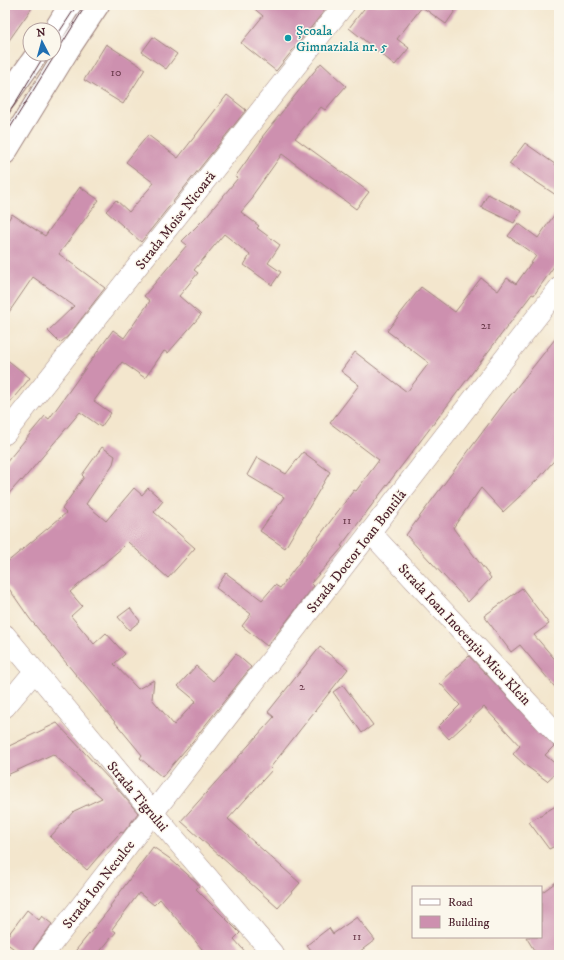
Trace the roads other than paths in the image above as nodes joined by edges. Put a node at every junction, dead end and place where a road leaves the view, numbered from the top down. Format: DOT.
graph roads {
  1 [pos="70,5"];
  2 [pos="98,5"];
  3 [pos="344,5"];
  4 [pos="59,22"];
  5 [pos="22,68"];
  6 [pos="5,99"];
  7 [pos="5,153"];
  8 [pos="559,288"];
  9 [pos="5,434"];
  10 [pos="370,532"];
  11 [pos="5,635"];
  12 [pos="34,672"];
  13 [pos="5,707"];
  14 [pos="559,736"];
  15 [pos="153,813"];
  16 [pos="43,955"];
  17 [pos="274,955"];
  1 -- 4 [label="main road"];
  2 -- 7 [label="main road"];
  3 -- 9 [label="street, Strada Moise Nicoară"];
  5 -- 6 [label="main road"];
  8 -- 10 [label="street, Strada Doctor Ioan Bontilă"];
  10 -- 14 [label="street, Strada Ioan Inocențiu Micu Klein"];
  10 -- 15 [label="street, Strada Doctor Ioan Bontilă"];
  11 -- 12 [label="street, Strada Tigrului"];
  12 -- 13 [label="street"];
  12 -- 15 [label="street, Strada Tigrului"];
  15 -- 16 [label="street, Strada Ion Neculce"];
  15 -- 17 [label="street, Strada Tigrului"];
}
